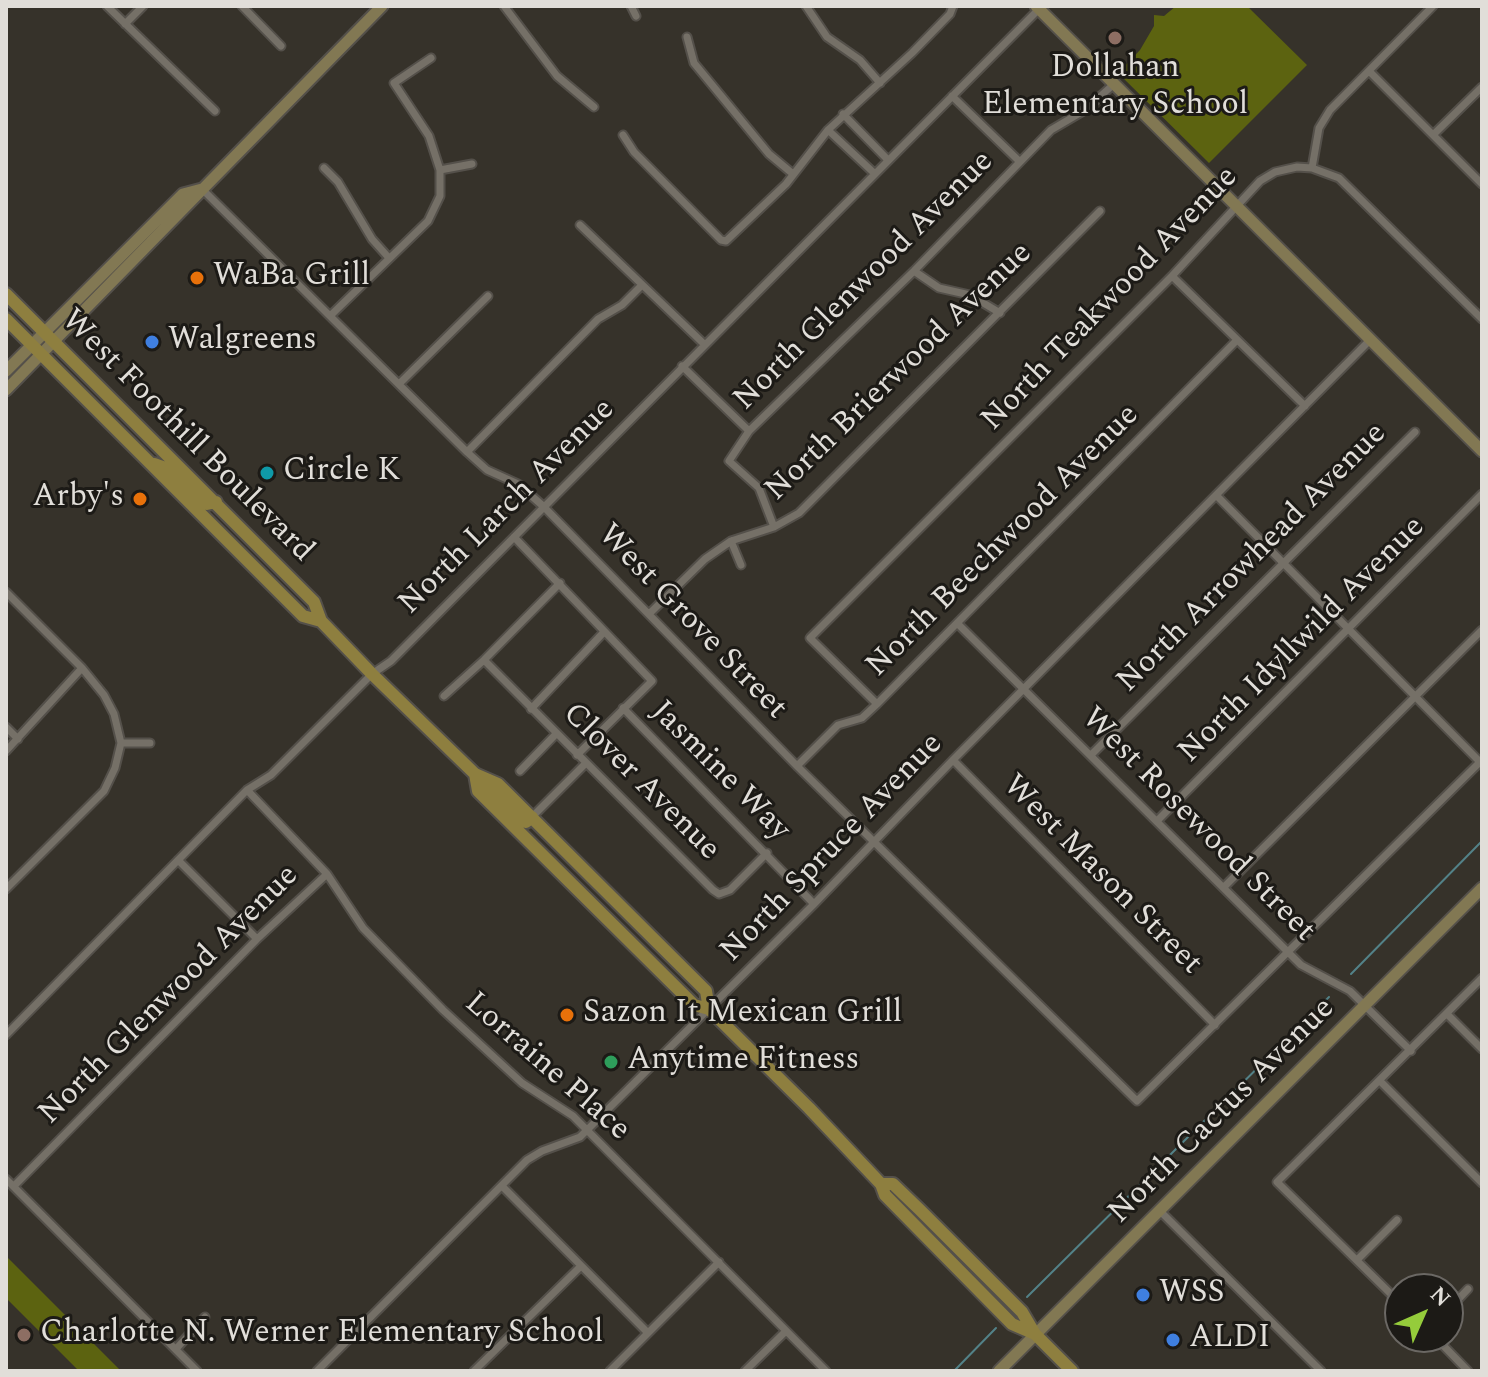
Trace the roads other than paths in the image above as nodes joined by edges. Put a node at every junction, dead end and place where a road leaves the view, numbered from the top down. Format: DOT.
graph roads {
  1 [pos="107,6"];
  2 [pos="143,6"];
  3 [pos="242,6"];
  4 [pos="504,6"];
  5 [pos="631,6"];
  6 [pos="806,6"];
  7 [pos="953,6"];
  8 [pos="1433,6"];
  9 [pos="379,7"];
  10 [pos="1037,8"];
  11 [pos="636,16"];
  12 [pos="125,24"];
  13 [pos="687,37"];
  14 [pos="281,46"];
  15 [pos="431,58"];
  16 [pos="1369,71"];
  17 [pos="880,83"];
  18 [pos="1114,84"];
  19 [pos="1482,87"];
  20 [pos="952,96"];
  21 [pos="594,107"];
  22 [pos="215,111"];
  23 [pos="843,114"];
  24 [pos="828,130"];
  25 [pos="623,135"];
  26 [pos="1433,135"];
  27 [pos="888,160"];
  28 [pos="1019,161"];
  29 [pos="472,164"];
  30 [pos="324,168"];
  31 [pos="1312,168"];
  32 [pos="440,170"];
  33 [pos="874,173"];
  34 [pos="793,174"];
  35 [pos="1482,184"];
  36 [pos="202,189"];
  37 [pos="1236,205"];
  38 [pos="1100,211"];
  39 [pos="166,212"];
  40 [pos="580,225"];
  41 [pos="142,253"];
  42 [pos="389,258"];
  43 [pos="914,271"];
  44 [pos="1172,276"];
  45 [pos="641,286"];
  46 [pos="6,294"];
  47 [pos="488,296"];
  48 [pos="1000,313"];
  49 [pos="330,316"];
  50 [pos="6,319"];
  51 [pos="1482,319"];
  52 [pos="49,337"];
  53 [pos="1237,340"];
  54 [pos="1370,340"];
  55 [pos="704,344"];
  56 [pos="36,350"];
  57 [pos="682,366"];
  58 [pos="6,371"];
  59 [pos="399,384"];
  60 [pos="6,390"];
  61 [pos="1305,406"];
  62 [pos="749,431"];
  63 [pos="1415,432"];
  64 [pos="1482,451"];
  65 [pos="467,452"];
  66 [pos="148,461"];
  67 [pos="1482,494"];
  68 [pos="1216,495"];
  69 [pos="216,502"];
  70 [pos="543,506"];
  71 [pos="774,527"];
  72 [pos="514,537"];
  73 [pos="731,541"];
  74 [pos="229,542"];
  75 [pos="1283,564"];
  76 [pos="741,565"];
  77 [pos="560,583"];
  78 [pos="303,590"];
  79 [pos="6,592"];
  80 [pos="649,614"];
  81 [pos="321,621"];
  82 [pos="958,624"];
  83 [pos="1349,630"];
  84 [pos="1482,630"];
  85 [pos="604,632"];
  86 [pos="484,660"];
  87 [pos="82,668"];
  88 [pos="372,674"];
  89 [pos="1025,689"];
  90 [pos="444,696"];
  91 [pos="1416,696"];
  92 [pos="877,704"];
  93 [pos="623,708"];
  94 [pos="531,709"];
  95 [pos="6,727"];
  96 [pos="556,734"];
  97 [pos="18,739"];
  98 [pos="121,743"];
  99 [pos="150,743"];
  100 [pos="6,751"];
  101 [pos="577,755"];
  102 [pos="1091,755"];
  103 [pos="953,760"];
  104 [pos="1481,761"];
  105 [pos="585,764"];
  106 [pos="797,766"];
  107 [pos="520,771"];
  108 [pos="475,774"];
  109 [pos="247,790"];
  110 [pos="532,817"];
  111 [pos="1157,821"];
  112 [pos="875,843"];
  113 [pos="767,853"];
  114 [pos="178,860"];
  115 [pos="327,874"];
  116 [pos="1224,887"];
  117 [pos="1482,888"];
  118 [pos="6,889"];
  119 [pos="814,904"];
  120 [pos="257,939"];
  121 [pos="1289,953"];
  122 [pos="1482,978"];
  123 [pos="1366,1005"];
  124 [pos="709,1009"];
  125 [pos="1447,1014"];
  126 [pos="1215,1025"];
  127 [pos="6,1035"];
  128 [pos="1482,1049"];
  129 [pos="1411,1051"];
  130 [pos="1380,1081"];
  131 [pos="586,1131"];
  132 [pos="6,1179"];
  133 [pos="1482,1183"];
  134 [pos="14,1186"];
  135 [pos="502,1186"];
  136 [pos="1160,1211"];
  137 [pos="1397,1220"];
  138 [pos="1357,1260"];
  139 [pos="719,1262"];
  140 [pos="581,1266"];
  141 [pos="1384,1287"];
  142 [pos="1468,1289"];
  143 [pos="1464,1293"];
  144 [pos="205,1317"];
  145 [pos="786,1331"];
  146 [pos="648,1333"];
  147 [pos="1035,1334"];
  148 [pos="176,1349"];
  149 [pos="1451,1353"];
  150 [pos="197,1371"];
  151 [pos="317,1371"];
  152 [pos="474,1371"];
  153 [pos="610,1371"];
  154 [pos="745,1371"];
  155 [pos="826,1371"];
  156 [pos="999,1371"];
  157 [pos="1072,1371"];
  158 [pos="1321,1371"];
  159 [pos="1468,1371"];
  1 -- 12 [label="street"];
  2 -- 12 [label="street"];
  3 -- 14 [label="street"];
  4 -- 21 [label="street"];
  5 -- 11 [label="street"];
  6 -- 17 [label="street"];
  7 -- 17 [label="street"];
  8 -- 16 [label="street"];
  9 -- 36 [label="main road"];
  10 -- 18 [label="main road"];
  10 -- 20 [label="street, North Larch Avenue"];
  12 -- 22 [label="street"];
  13 -- 34 [label="street"];
  15 -- 32 [label="street"];
  16 -- 26 [label="street"];
  16 -- 31 [label="street"];
  17 -- 23 [label="street"];
  18 -- 28 [label="street, North Glenwood Avenue"];
  18 -- 37 [label="main road"];
  19 -- 26 [label="street"];
  20 -- 27 [label="street, North Larch Avenue"];
  20 -- 28 [label="street"];
  23 -- 24 [label="street"];
  23 -- 27 [label="street"];
  24 -- 33 [label="street"];
  24 -- 34 [label="street"];
  25 -- 34 [label="street"];
  26 -- 35 [label="street"];
  27 -- 33 [label="street, North Larch Avenue"];
  28 -- 43 [label="street, North Glenwood Avenue"];
  29 -- 32 [label="street"];
  30 -- 42 [label="street"];
  31 -- 37 [label="street, North Teakwood Avenue"];
  31 -- 51 [label="street"];
  32 -- 42 [label="street"];
  33 -- 55 [label="street, North Larch Avenue"];
  36 -- 39 [label="main road"];
  36 -- 41 [label="main road"];
  36 -- 49 [label="street, West Grove Street"];
  37 -- 44 [label="street, North Teakwood Avenue"];
  37 -- 54 [label="main road"];
  38 -- 48 [label="street, North Brierwood Avenue"];
  39 -- 41 [label="main road"];
  39 -- 52 [label="main road"];
  40 -- 45 [label="street"];
  41 -- 52 [label="main road"];
  42 -- 49 [label="street"];
  43 -- 48 [label="street"];
  43 -- 62 [label="street, North Glenwood Avenue"];
  44 -- 53 [label="street"];
  44 -- 92 [label="street, North Teakwood Avenue"];
  45 -- 55 [label="street"];
  45 -- 65 [label="street"];
  46 -- 52 [label="main road, West Foothill Boulevard"];
  47 -- 59 [label="street"];
  48 -- 71 [label="street, North Brierwood Avenue"];
  49 -- 59 [label="street, West Grove Street"];
  50 -- 56 [label="main road, West Foothill Boulevard"];
  52 -- 56 [label="main road"];
  52 -- 69 [label="main road, West Foothill Boulevard"];
  53 -- 61 [label="street"];
  53 -- 82 [label="street, North Beechwood Avenue"];
  54 -- 61 [label="street, North Spruce Avenue"];
  54 -- 64 [label="main road"];
  55 -- 57 [label="street, North Larch Avenue"];
  56 -- 58 [label="main road"];
  56 -- 60 [label="main road"];
  56 -- 66 [label="main road, West Foothill Boulevard"];
  57 -- 62 [label="street"];
  57 -- 70 [label="street, North Larch Avenue"];
  59 -- 65 [label="street, West Grove Street"];
  61 -- 68 [label="street, North Spruce Avenue"];
  62 -- 71 [label="street, North Glenwood Avenue"];
  63 -- 75 [label="street, North Arrowhead Avenue"];
  65 -- 70 [label="street, West Grove Street"];
  66 -- 69 [label="main road"];
  66 -- 74 [label="main road, West Foothill Boulevard"];
  67 -- 83 [label="street, North Idyllwild Avenue"];
  68 -- 75 [label="street"];
  68 -- 89 [label="street, North Spruce Avenue"];
  69 -- 78 [label="main road, West Foothill Boulevard"];
  70 -- 72 [label="street, North Larch Avenue"];
  70 -- 80 [label="street, West Grove Street"];
  71 -- 73 [label="street, North Brierwood Avenue"];
  72 -- 77 [label="street"];
  72 -- 88 [label="street, North Larch Avenue"];
  73 -- 76 [label="street"];
  73 -- 80 [label="street, North Brierwood Avenue"];
  74 -- 78 [label="main road"];
  74 -- 81 [label="main road, West Foothill Boulevard"];
  75 -- 83 [label="street"];
  75 -- 102 [label="street, North Arrowhead Avenue"];
  77 -- 85 [label="street"];
  77 -- 86 [label="street"];
  78 -- 81 [label="main road, West Foothill Boulevard"];
  79 -- 87 [label="street"];
  80 -- 106 [label="street, West Grove Street"];
  81 -- 88 [label="main road, West Foothill Boulevard"];
  82 -- 89 [label="street, West Rosewood Street"];
  82 -- 92 [label="street, North Beechwood Avenue"];
  83 -- 91 [label="street"];
  83 -- 111 [label="street, North Idyllwild Avenue"];
  84 -- 91 [label="street"];
  85 -- 93 [label="street"];
  85 -- 94 [label="street"];
  86 -- 90 [label="street"];
  86 -- 94 [label="street, Clover Avenue"];
  87 -- 97 [label="street"];
  87 -- 98 [label="street"];
  88 -- 108 [label="main road, West Foothill Boulevard"];
  88 -- 109 [label="street, North Larch Avenue"];
  89 -- 102 [label="street, West Rosewood Street"];
  89 -- 103 [label="street, North Spruce Avenue"];
  91 -- 104 [label="street"];
  91 -- 116 [label="street"];
  92 -- 106 [label="street, North Beechwood Avenue"];
  93 -- 101 [label="street"];
  93 -- 113 [label="street, Jasmine Way"];
  94 -- 96 [label="street, Clover Avenue"];
  95 -- 97 [label="street"];
  96 -- 101 [label="street, Clover Avenue"];
  96 -- 107 [label="street"];
  97 -- 100 [label="street"];
  98 -- 99 [label="street"];
  98 -- 118 [label="street"];
  101 -- 105 [label="street, Clover Avenue"];
  102 -- 111 [label="street, West Rosewood Street"];
  103 -- 112 [label="street, North Spruce Avenue"];
  103 -- 126 [label="street, West Mason Street"];
  104 -- 121 [label="street"];
  105 -- 110 [label="street"];
  105 -- 113 [label="street, Clover Avenue"];
  106 -- 112 [label="street, West Grove Street"];
  108 -- 110 [label="main road, West Foothill Boulevard"];
  108 -- 124 [label="main road, West Foothill Boulevard"];
  109 -- 114 [label="street, North Larch Avenue"];
  109 -- 115 [label="street, Lorraine Place"];
  110 -- 124 [label="main road, West Foothill Boulevard"];
  111 -- 116 [label="street, West Rosewood Street"];
  112 -- 119 [label="street, North Spruce Avenue"];
  112 -- 126 [label="street, West Grove Street"];
  113 -- 119 [label="street, Jasmine Way"];
  114 -- 120 [label="street"];
  114 -- 127 [label="street, North Larch Avenue"];
  115 -- 120 [label="street, North Glenwood Avenue"];
  115 -- 131 [label="street, Lorraine Place"];
  116 -- 121 [label="street, West Rosewood Street"];
  117 -- 123 [label="main road, North Cactus Avenue"];
  119 -- 124 [label="street, North Spruce Avenue"];
  120 -- 134 [label="street, North Glenwood Avenue"];
  121 -- 123 [label="street, West Rosewood Street"];
  121 -- 126 [label="street"];
  122 -- 125 [label="street"];
  123 -- 129 [label="street, West Rosewood Street"];
  123 -- 136 [label="main road, North Cactus Avenue"];
  124 -- 131 [label="street, North Spruce Avenue"];
  124 -- 147 [label="main road, West Foothill Boulevard"];
  125 -- 128 [label="street"];
  125 -- 129 [label="street"];
  129 -- 130 [label="street"];
  130 -- 133 [label="street"];
  130 -- 138 [label="street"];
  131 -- 135 [label="street, North Spruce Avenue"];
  131 -- 139 [label="street, Lorraine Place"];
  132 -- 134 [label="street"];
  134 -- 148 [label="street"];
  135 -- 140 [label="street"];
  135 -- 151 [label="street, North Spruce Avenue"];
  136 -- 147 [label="main road, North Cactus Avenue"];
  136 -- 158 [label="street"];
  137 -- 138 [label="street"];
  138 -- 141 [label="street"];
  139 -- 145 [label="street, Lorraine Place"];
  139 -- 146 [label="street"];
  140 -- 146 [label="street"];
  140 -- 152 [label="street"];
  142 -- 143 [label="street"];
  144 -- 148 [label="street"];
  145 -- 154 [label="street"];
  145 -- 155 [label="street, Lorraine Place"];
  146 -- 153 [label="street"];
  147 -- 156 [label="main road, North Cactus Avenue"];
  147 -- 157 [label="main road, West Foothill Boulevard"];
  148 -- 150 [label="street"];
  149 -- 159 [label="street"];
}
